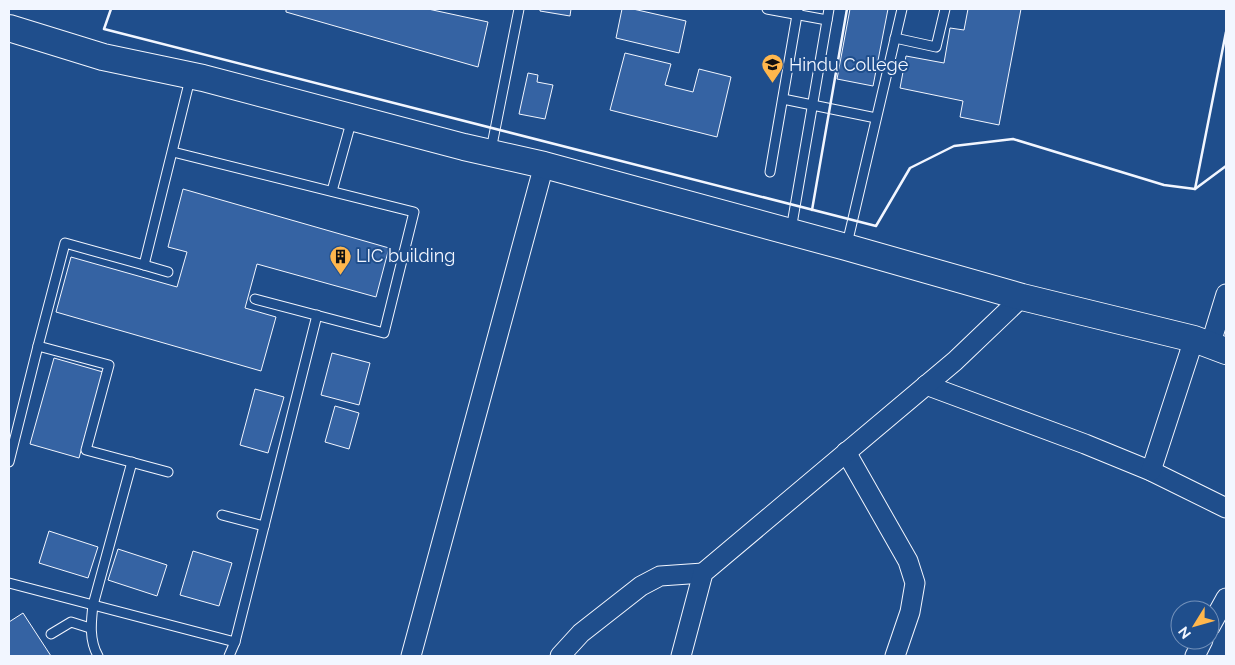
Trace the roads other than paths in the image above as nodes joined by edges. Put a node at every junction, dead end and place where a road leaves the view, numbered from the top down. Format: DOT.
graph roads {
  1 [pos="519,9"];
  2 [pos="767,9"];
  3 [pos="829,9"];
  4 [pos="902,9"];
  5 [pos="945,9"];
  6 [pos="798,12"];
  7 [pos="827,20"];
  8 [pos="9,28"];
  9 [pos="896,38"];
  10 [pos="191,76"];
  11 [pos="782,99"];
  12 [pos="812,105"];
  13 [pos="352,118"];
  14 [pos="876,118"];
  15 [pos="173,152"];
  16 [pos="491,153"];
  17 [pos="544,165"];
  18 [pos="770,172"];
  19 [pos="332,191"];
  20 [pos="790,233"];
  21 [pos="846,247"];
  22 [pos="144,265"];
  23 [pos="168,272"];
  24 [pos="1226,294"];
  25 [pos="1022,297"];
  26 [pos="255,299"];
  27 [pos="317,315"];
  28 [pos="1210,345"];
  29 [pos="38,346"];
  30 [pos="926,385"];
  31 [pos="846,452"];
  32 [pos="9,462"];
  33 [pos="132,462"];
  34 [pos="1151,471"];
  35 [pos="168,472"];
  36 [pos="1226,508"];
  37 [pos="222,515"];
  38 [pos="264,526"];
  39 [pos="703,573"];
  40 [pos="9,583"];
  41 [pos="93,605"];
  42 [pos="90,628"];
  43 [pos="51,634"];
  44 [pos="235,642"];
  45 [pos="98,656"];
  46 [pos="229,656"];
  47 [pos="411,656"];
  48 [pos="560,656"];
  49 [pos="681,656"];
  50 [pos="895,656"];
  1 -- 16 [label="lane"];
  2 -- 6 [label="lane"];
  3 -- 7 [label="lane"];
  4 -- 9 [label="lane"];
  5 -- 9 [label="lane"];
  6 -- 7 [label="lane"];
  6 -- 11 [label="lane"];
  7 -- 12 [label="lane"];
  8 -- 10 [label="street"];
  9 -- 14 [label="lane"];
  10 -- 13 [label="street"];
  10 -- 15 [label="lane"];
  11 -- 12 [label="lane"];
  11 -- 18 [label="lane"];
  12 -- 14 [label="lane"];
  12 -- 20 [label="lane"];
  13 -- 16 [label="street"];
  13 -- 19 [label="lane"];
  14 -- 21 [label="lane"];
  15 -- 19 [label="lane"];
  15 -- 22 [label="lane"];
  16 -- 17 [label="street"];
  17 -- 20 [label="street"];
  17 -- 47 [label="street"];
  19 -- 27 [label="lane"];
  20 -- 21 [label="street"];
  21 -- 25 [label="street"];
  22 -- 23 [label="lane"];
  22 -- 29 [label="lane"];
  24 -- 28 [label="street"];
  25 -- 28 [label="street"];
  25 -- 30 [label="street"];
  26 -- 27 [label="lane"];
  27 -- 38 [label="lane"];
  28 -- 34 [label="street"];
  29 -- 32 [label="lane"];
  29 -- 33 [label="lane"];
  30 -- 31 [label="street"];
  30 -- 34 [label="street"];
  31 -- 39 [label="street"];
  31 -- 50 [label="street"];
  33 -- 35 [label="lane"];
  33 -- 41 [label="lane"];
  34 -- 36 [label="street"];
  37 -- 38 [label="lane"];
  38 -- 44 [label="lane"];
  39 -- 48 [label="street"];
  39 -- 49 [label="street"];
  40 -- 41 [label="lane"];
  41 -- 42 [label="lane"];
  41 -- 44 [label="lane"];
  42 -- 43 [label="lane"];
  42 -- 45 [label="lane"];
  44 -- 46 [label="lane"];
}
